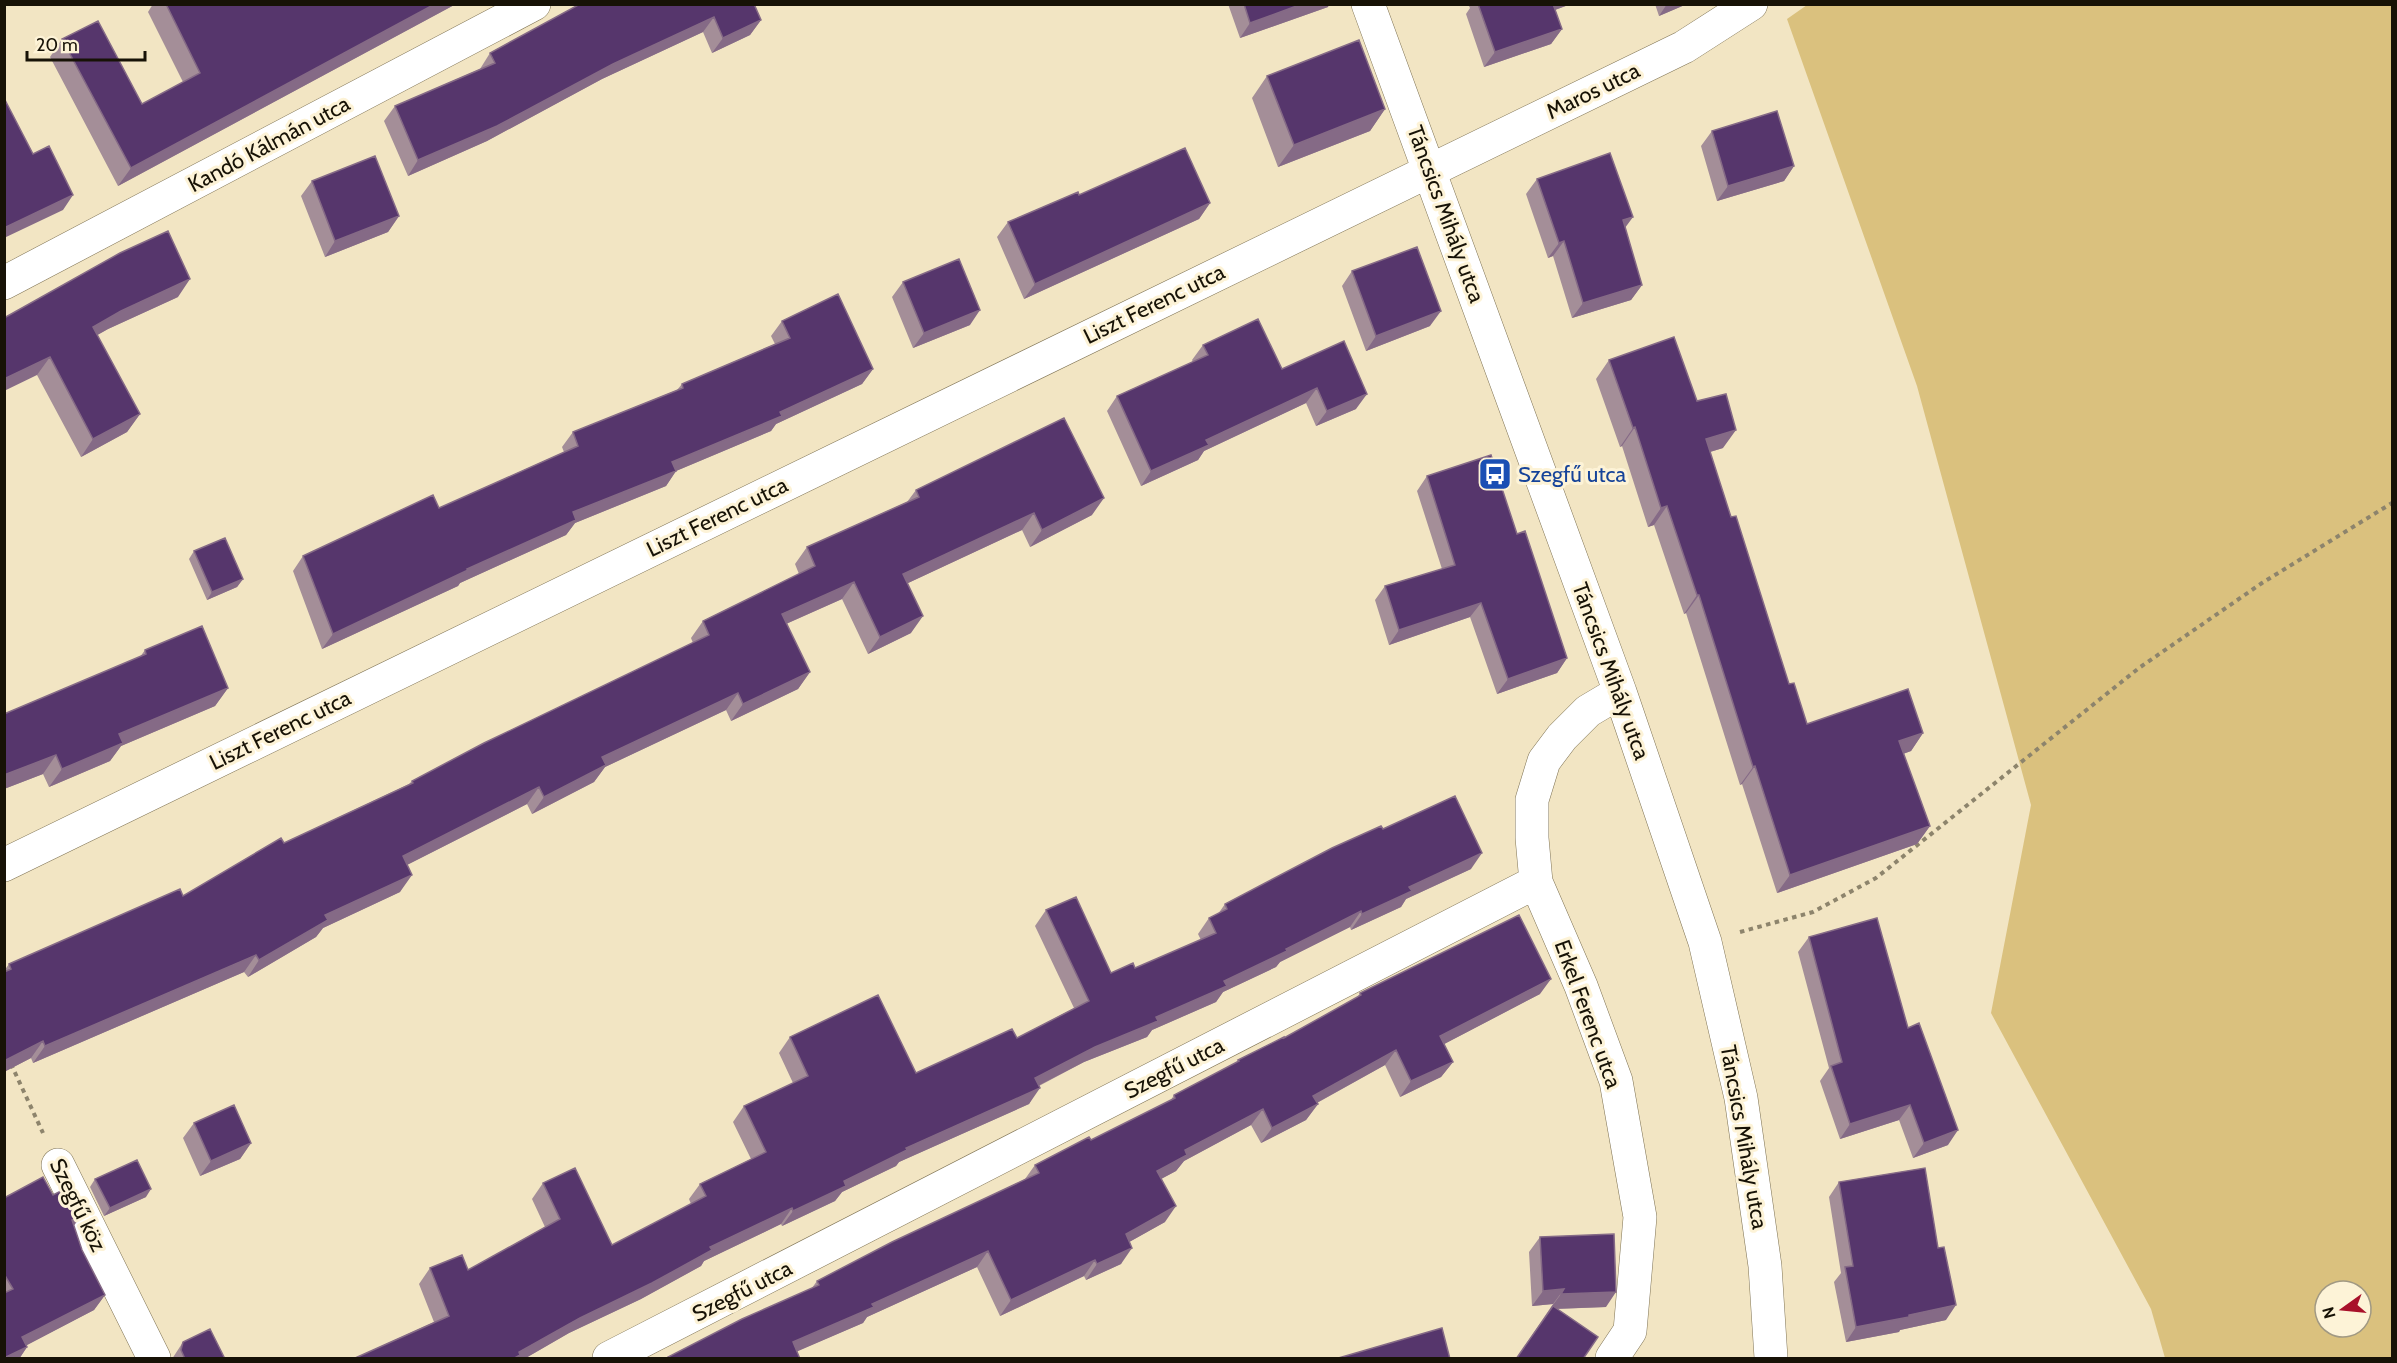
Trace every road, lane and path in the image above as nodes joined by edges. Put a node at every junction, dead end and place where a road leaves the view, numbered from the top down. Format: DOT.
graph roads {
  1 [pos="534,4"];
  2 [pos="1368,4"];
  3 [pos="1751,4"];
  4 [pos="1430,170"];
  5 [pos="4,283"];
  6 [pos="2392,503"];
  7 [pos="1620,692"];
  8 [pos="4,865"];
  9 [pos="1536,882"];
  10 [pos="1705,942"];
  11 [pos="9,1060"];
  12 [pos="58,1165"];
  13 [pos="154,1359"];
  14 [pos="609,1359"];
  15 [pos="1612,1359"];
  16 [pos="1771,1359"];
  1 -- 5 [label="street, Kandó Kálmán utca"];
  2 -- 4 [label="street, Táncsics Mihály utca"];
  3 -- 4 [label="street, Maros utca"];
  4 -- 7 [label="street, Táncsics Mihály utca"];
  4 -- 8 [label="street, Liszt Ferenc utca"];
  6 -- 10 [label="path"];
  7 -- 9 [label="street"];
  7 -- 10 [label="street, Táncsics Mihály utca"];
  9 -- 14 [label="street, Szegfű utca"];
  9 -- 15 [label="street, Erkel Ferenc utca"];
  10 -- 16 [label="street, Táncsics Mihály utca"];
  11 -- 12 [label="path, Szegfű köz"];
  12 -- 13 [label="street, Szegfű köz"];
}
